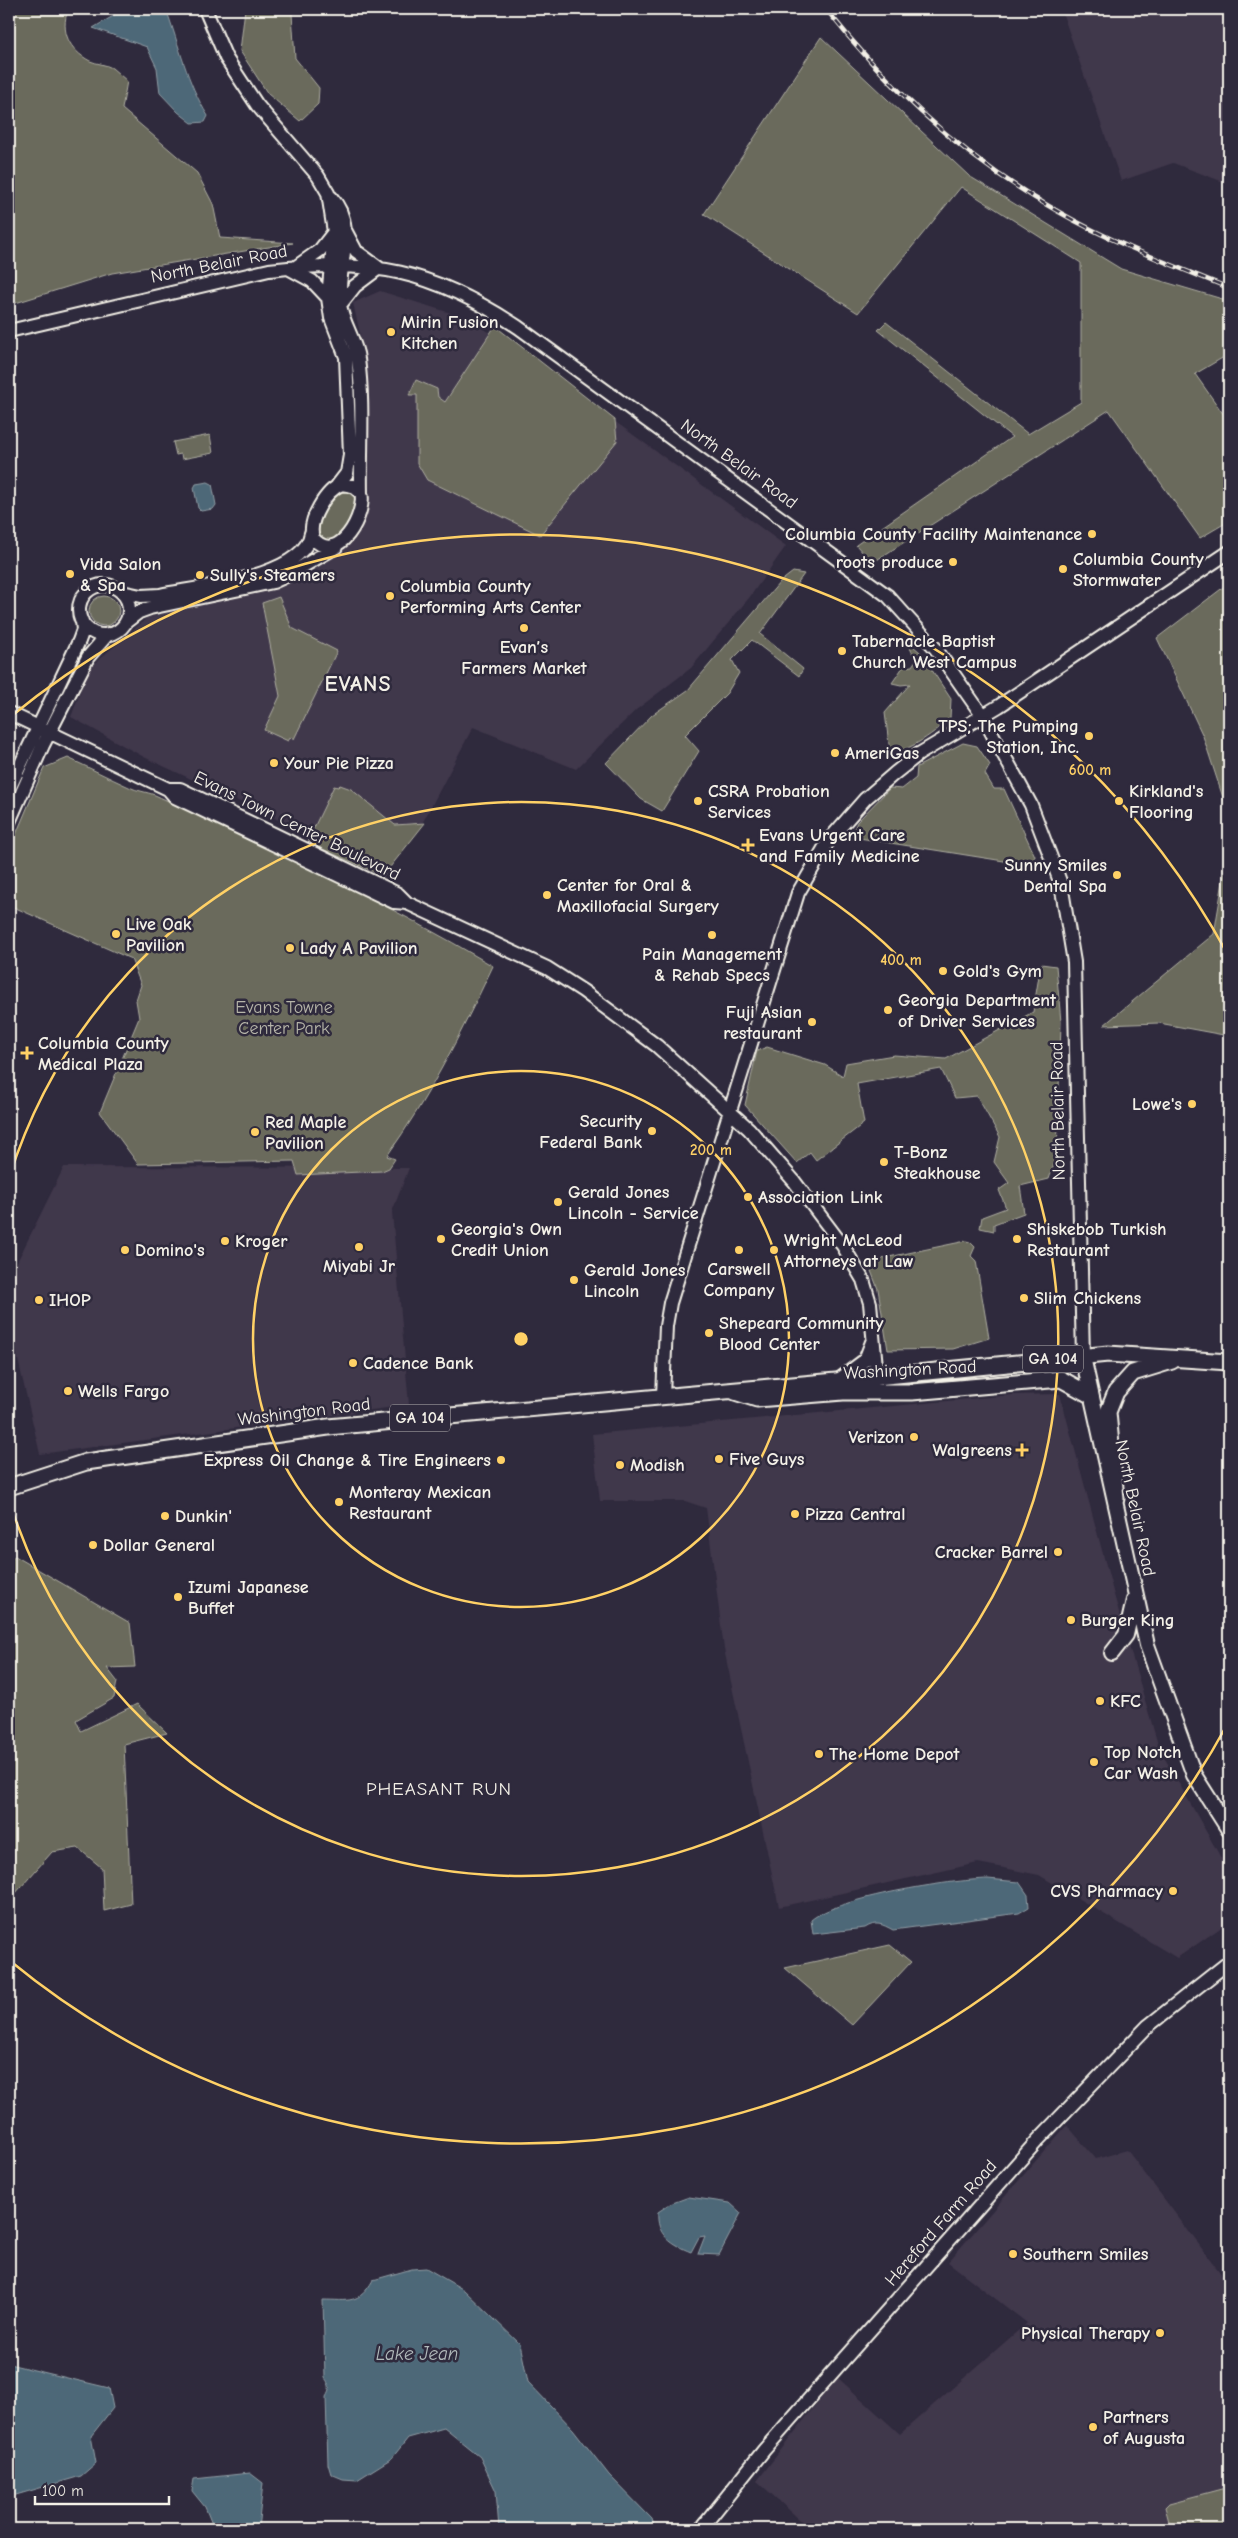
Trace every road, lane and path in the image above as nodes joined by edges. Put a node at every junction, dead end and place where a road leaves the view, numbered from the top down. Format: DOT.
graph roads {
  1 [pos="205,9"];
  2 [pos="340,231"];
  3 [pos="337,266"];
  4 [pos="292,268"];
  5 [pos="380,268"];
  6 [pos="328,298"];
  7 [pos="340,305"];
  8 [pos="9,330"];
  9 [pos="353,380"];
  10 [pos="337,486"];
  11 [pos="361,493"];
  12 [pos="311,533"];
  13 [pos="336,547"];
  14 [pos="1229,552"];
  15 [pos="122,592"];
  16 [pos="82,621"];
  17 [pos="126,622"];
  18 [pos="108,634"];
  19 [pos="9,712"];
  20 [pos="982,715"];
  21 [pos="44,729"];
  22 [pos="9,789"];
  23 [pos="9,822"];
  24 [pos="731,1111"];
  25 [pos="873,1334"];
  26 [pos="1083,1357"];
  27 [pos="1181,1358"];
  28 [pos="1229,1362"];
  29 [pos="877,1377"];
  30 [pos="836,1381"];
  31 [pos="729,1390"];
  32 [pos="1090,1395"];
  33 [pos="663,1396"];
  34 [pos="9,1487"];
  35 [pos="1116,1500"];
  36 [pos="1135,1595"];
  37 [pos="1112,1653"];
  38 [pos="1229,1830"];
  39 [pos="1229,1962"];
  40 [pos="701,2529"];
  1 -- 2 [label="street"];
  2 -- 3 [label="street"];
  2 -- 4 [label="street"];
  2 -- 5 [label="street"];
  3 -- 4 [label="street, North Belair Road"];
  3 -- 5 [label="street, North Belair Road"];
  3 -- 6 [label="street"];
  3 -- 7 [label="street"];
  4 -- 6 [label="street"];
  4 -- 8 [label="street, North Belair Road"];
  5 -- 7 [label="street"];
  5 -- 20 [label="street, North Belair Road"];
  6 -- 9 [label="street"];
  7 -- 9 [label="street"];
  9 -- 10 [label="street"];
  9 -- 11 [label="street"];
  10 -- 11 [label="street"];
  10 -- 12 [label="street"];
  11 -- 13 [label="street"];
  12 -- 13 [label="street"];
  12 -- 15 [label="street"];
  13 -- 17 [label="street"];
  14 -- 20 [label="street"];
  15 -- 16 [label="street"];
  15 -- 17 [label="street"];
  16 -- 18 [label="street"];
  16 -- 21 [label="street"];
  17 -- 18 [label="street"];
  18 -- 21 [label="street"];
  19 -- 21 [label="street, Evans Town Center Boulevard"];
  20 -- 24 [label="street"];
  20 -- 26 [label="street, North Belair Road"];
  21 -- 22 [label="street"];
  21 -- 23 [label="street"];
  21 -- 24 [label="street, Evans Town Center Boulevard"];
  24 -- 25 [label="street, Evans Town Center Boulevard"];
  24 -- 33 [label="street"];
  25 -- 29 [label="street, Evans Town Center Boulevard"];
  25 -- 30 [label="street"];
  26 -- 27 [label="main road, Washington Road / GA 104"];
  26 -- 29 [label="main road, Washington Road / GA 104"];
  26 -- 32 [label="main road, North Belair Road"];
  27 -- 28 [label="main road, Washington Road / GA 104"];
  27 -- 35 [label="main road"];
  29 -- 30 [label="main road, Washington Road / GA 104"];
  30 -- 31 [label="main road, Washington Road / GA 104"];
  31 -- 32 [label="main road, Washington Road"];
  31 -- 33 [label="main road, Washington Road / GA 104"];
  32 -- 35 [label="main road, North Belair Road"];
  33 -- 34 [label="main road, Washington Road / GA 104"];
  35 -- 36 [label="main road, North Belair Road"];
  36 -- 37 [label="main road"];
  36 -- 38 [label="main road, North Belair Road"];
  39 -- 40 [label="street, Hereford Farm Road"];
}
